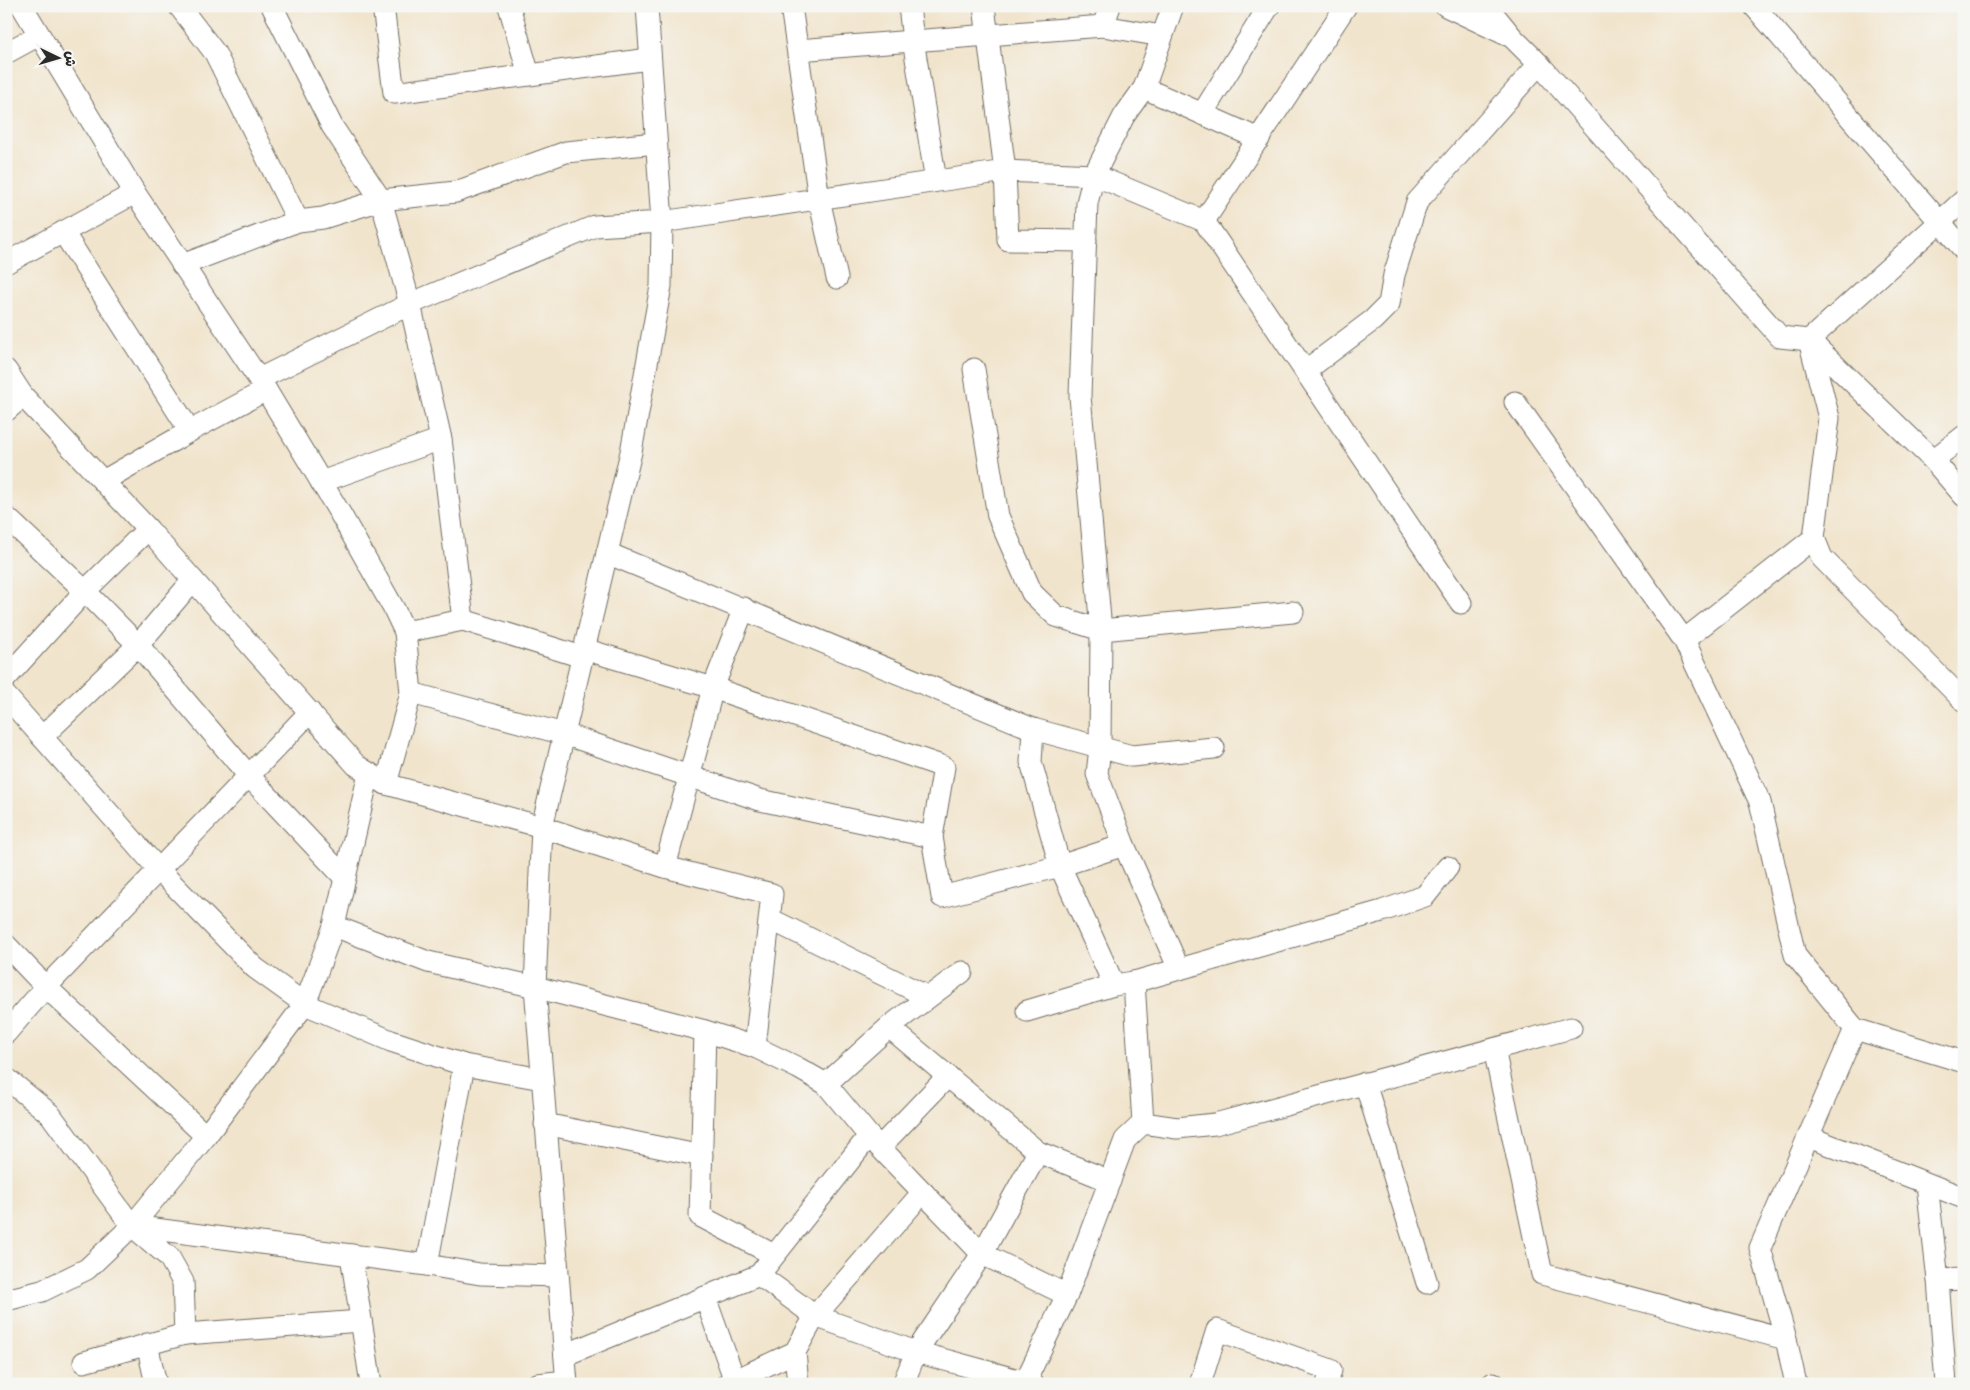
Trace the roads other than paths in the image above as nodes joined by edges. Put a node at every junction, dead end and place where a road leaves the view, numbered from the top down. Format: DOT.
graph roads {
  1 [pos="22,6"];
  2 [pos="179,6"];
  3 [pos="272,6"];
  4 [pos="383,6"];
  5 [pos="509,6"];
  6 [pos="647,6"];
  7 [pos="791,6"];
  8 [pos="910,6"];
  9 [pos="984,6"];
  10 [pos="1173,6"];
  11 [pos="1269,6"];
  12 [pos="1346,6"];
  13 [pos="1446,6"];
  14 [pos="1487,6"];
  15 [pos="1754,6"];
  16 [pos="1106,16"];
  17 [pos="40,35"];
  18 [pos="987,36"];
  19 [pos="1162,36"];
  20 [pos="1513,38"];
  21 [pos="913,40"];
  22 [pos="798,50"];
  23 [pos="6,52"];
  24 [pos="649,59"];
  25 [pos="1539,64"];
  26 [pos="529,75"];
  27 [pos="1144,88"];
  28 [pos="1202,114"];
  29 [pos="1259,139"];
  30 [pos="656,143"];
  31 [pos="1005,171"];
  32 [pos="1094,175"];
  33 [pos="936,181"];
  34 [pos="135,193"];
  35 [pos="819,199"];
  36 [pos="381,200"];
  37 [pos="1964,200"];
  38 [pos="298,221"];
  39 [pos="1204,221"];
  40 [pos="1939,221"];
  41 [pos="662,222"];
  42 [pos="63,232"];
  43 [pos="1086,241"];
  44 [pos="1964,250"];
  45 [pos="6,263"];
  46 [pos="182,264"];
  47 [pos="838,278"];
  48 [pos="410,304"];
  49 [pos="1809,340"];
  50 [pos="974,369"];
  51 [pos="6,370"];
  52 [pos="1304,371"];
  53 [pos="262,385"];
  54 [pos="23,396"];
  55 [pos="1515,402"];
  56 [pos="6,411"];
  57 [pos="190,431"];
  58 [pos="1964,436"];
  59 [pos="441,439"];
  60 [pos="1933,460"];
  61 [pos="103,481"];
  62 [pos="321,482"];
  63 [pos="1964,496"];
  64 [pos="6,517"];
  65 [pos="148,529"];
  66 [pos="1814,538"];
  67 [pos="607,553"];
  68 [pos="193,580"];
  69 [pos="85,591"];
  70 [pos="1461,603"];
  71 [pos="744,608"];
  72 [pos="1293,612"];
  73 [pos="463,620"];
  74 [pos="1101,630"];
  75 [pos="405,632"];
  76 [pos="1684,640"];
  77 [pos="138,645"];
  78 [pos="583,653"];
  79 [pos="6,678"];
  80 [pos="713,688"];
  81 [pos="411,693"];
  82 [pos="6,696"];
  83 [pos="1964,701"];
  84 [pos="310,712"];
  85 [pos="1033,729"];
  86 [pos="564,734"];
  87 [pos="42,737"];
  88 [pos="1100,748"];
  89 [pos="1214,748"];
  90 [pos="249,776"];
  91 [pos="690,776"];
  92 [pos="378,778"];
  93 [pos="542,827"];
  94 [pos="932,837"];
  95 [pos="1124,846"];
  96 [pos="1060,866"];
  97 [pos="665,867"];
  98 [pos="1448,868"];
  99 [pos="159,870"];
  100 [pos="345,878"];
  101 [pos="770,919"];
  102 [pos="334,926"];
  103 [pos="6,945"];
  104 [pos="1179,969"];
  105 [pos="962,972"];
  106 [pos="1124,984"];
  107 [pos="46,987"];
  108 [pos="535,987"];
  109 [pos="928,997"];
  110 [pos="305,1004"];
  111 [pos="1027,1011"];
  112 [pos="889,1027"];
  113 [pos="1571,1028"];
  114 [pos="1855,1029"];
  115 [pos="705,1032"];
  116 [pos="6,1033"];
  117 [pos="755,1047"];
  118 [pos="1494,1048"];
  119 [pos="1964,1062"];
  120 [pos="464,1065"];
  121 [pos="948,1076"];
  122 [pos="6,1078"];
  123 [pos="542,1079"];
  124 [pos="1365,1083"];
  125 [pos="826,1084"];
  126 [pos="1143,1123"];
  127 [pos="545,1124"];
  128 [pos="206,1136"];
  129 [pos="1809,1137"];
  130 [pos="874,1142"];
  131 [pos="1038,1152"];
  132 [pos="702,1156"];
  133 [pos="1110,1181"];
  134 [pos="1928,1184"];
  135 [pos="923,1192"];
  136 [pos="1964,1198"];
  137 [pos="132,1226"];
  138 [pos="982,1254"];
  139 [pos="351,1255"];
  140 [pos="774,1256"];
  141 [pos="427,1265"];
  142 [pos="759,1275"];
  143 [pos="558,1276"];
  144 [pos="1964,1279"];
  145 [pos="1938,1280"];
  146 [pos="1427,1283"];
  147 [pos="1067,1295"];
  148 [pos="705,1297"];
  149 [pos="6,1300"];
  150 [pos="815,1316"];
  151 [pos="361,1321"];
  152 [pos="185,1334"];
  153 [pos="1786,1339"];
  154 [pos="147,1344"];
  155 [pos="795,1352"];
  156 [pos="916,1352"];
  157 [pos="564,1355"];
  158 [pos="84,1362"];
  159 [pos="994,1379"];
  160 [pos="567,1382"];
  161 [pos="733,1382"];
  162 [pos="1029,1383"];
  163 [pos="156,1384"];
  164 [pos="371,1384"];
  165 [pos="537,1384"];
  166 [pos="798,1384"];
  167 [pos="903,1384"];
  168 [pos="1200,1384"];
  169 [pos="1328,1384"];
  170 [pos="1796,1384"];
  171 [pos="1946,1384"];
  1 -- 17 [label="street"];
  2 -- 38 [label="street"];
  3 -- 36 [label="street"];
  4 -- 26 [label="street"];
  5 -- 26 [label="street"];
  6 -- 24 [label="street"];
  7 -- 22 [label="street"];
  8 -- 21 [label="street"];
  9 -- 18 [label="street"];
  10 -- 19 [label="street"];
  11 -- 28 [label="street"];
  12 -- 29 [label="street"];
  13 -- 20 [label="street"];
  14 -- 20 [label="street"];
  15 -- 40 [label="street"];
  16 -- 18 [label="street"];
  16 -- 19 [label="street"];
  17 -- 23 [label="street"];
  17 -- 34 [label="street"];
  18 -- 21 [label="street"];
  18 -- 31 [label="street"];
  19 -- 27 [label="street"];
  20 -- 25 [label="street"];
  21 -- 22 [label="street"];
  21 -- 33 [label="street"];
  22 -- 35 [label="street"];
  24 -- 26 [label="street"];
  24 -- 30 [label="street"];
  25 -- 49 [label="street"];
  25 -- 52 [label="street"];
  27 -- 28 [label="street"];
  27 -- 32 [label="street"];
  28 -- 29 [label="street"];
  29 -- 39 [label="street"];
  30 -- 36 [label="street"];
  30 -- 41 [label="street"];
  31 -- 32 [label="street"];
  31 -- 33 [label="street"];
  31 -- 43 [label="street"];
  32 -- 39 [label="street"];
  32 -- 43 [label="street"];
  33 -- 35 [label="street"];
  34 -- 42 [label="street"];
  34 -- 46 [label="street"];
  35 -- 41 [label="street"];
  35 -- 47 [label="street"];
  36 -- 38 [label="street"];
  36 -- 48 [label="street"];
  37 -- 40 [label="street"];
  38 -- 46 [label="street"];
  39 -- 52 [label="street"];
  40 -- 44 [label="street"];
  40 -- 49 [label="street"];
  41 -- 48 [label="street"];
  41 -- 67 [label="street"];
  42 -- 45 [label="street"];
  42 -- 57 [label="street"];
  43 -- 74 [label="street"];
  46 -- 53 [label="street"];
  48 -- 53 [label="street"];
  48 -- 59 [label="street"];
  49 -- 60 [label="street"];
  49 -- 66 [label="street"];
  50 -- 74 [label="street"];
  51 -- 54 [label="street"];
  52 -- 70 [label="street"];
  53 -- 57 [label="street"];
  53 -- 62 [label="street"];
  54 -- 56 [label="street"];
  54 -- 61 [label="street"];
  55 -- 76 [label="street"];
  57 -- 61 [label="street"];
  58 -- 60 [label="street"];
  59 -- 62 [label="street"];
  59 -- 73 [label="street"];
  60 -- 63 [label="street"];
  61 -- 65 [label="street"];
  62 -- 75 [label="street"];
  64 -- 69 [label="street"];
  65 -- 68 [label="street"];
  65 -- 69 [label="street"];
  66 -- 76 [label="street"];
  66 -- 83 [label="street"];
  67 -- 71 [label="street"];
  67 -- 78 [label="street"];
  68 -- 77 [label="street"];
  68 -- 84 [label="street"];
  69 -- 77 [label="street"];
  69 -- 79 [label="street"];
  71 -- 80 [label="street"];
  71 -- 85 [label="street"];
  72 -- 74 [label="street"];
  73 -- 75 [label="street"];
  73 -- 78 [label="street"];
  74 -- 88 [label="street"];
  75 -- 81 [label="street"];
  76 -- 114 [label="street"];
  77 -- 87 [label="street"];
  77 -- 90 [label="street"];
  78 -- 80 [label="street"];
  78 -- 86 [label="street"];
  80 -- 91 [label="street"];
  80 -- 94 [label="street"];
  81 -- 86 [label="street"];
  81 -- 92 [label="street"];
  82 -- 87 [label="street"];
  84 -- 90 [label="street"];
  84 -- 92 [label="street"];
  85 -- 88 [label="street"];
  85 -- 96 [label="street"];
  86 -- 91 [label="street"];
  86 -- 93 [label="street"];
  87 -- 99 [label="street"];
  88 -- 89 [label="street"];
  88 -- 95 [label="street"];
  90 -- 99 [label="street"];
  90 -- 100 [label="street"];
  91 -- 94 [label="street"];
  91 -- 97 [label="street"];
  92 -- 93 [label="street"];
  92 -- 100 [label="street"];
  93 -- 97 [label="street"];
  93 -- 108 [label="street"];
  94 -- 96 [label="street"];
  95 -- 96 [label="street"];
  95 -- 104 [label="street"];
  96 -- 106 [label="street"];
  97 -- 101 [label="street"];
  98 -- 104 [label="street"];
  99 -- 107 [label="street"];
  99 -- 110 [label="street"];
  100 -- 102 [label="street"];
  101 -- 109 [label="street"];
  101 -- 117 [label="street"];
  102 -- 108 [label="street"];
  102 -- 110 [label="street"];
  103 -- 107 [label="street"];
  104 -- 106 [label="street"];
  105 -- 109 [label="street"];
  106 -- 111 [label="street"];
  106 -- 126 [label="street"];
  107 -- 116 [label="street"];
  107 -- 128 [label="street"];
  108 -- 115 [label="street"];
  108 -- 123 [label="street"];
  109 -- 112 [label="street"];
  110 -- 120 [label="street"];
  110 -- 128 [label="street"];
  112 -- 121 [label="street"];
  112 -- 125 [label="street"];
  113 -- 118 [label="street"];
  114 -- 119 [label="street"];
  114 -- 129 [label="street"];
  115 -- 117 [label="street"];
  115 -- 132 [label="street"];
  117 -- 125 [label="street"];
  118 -- 124 [label="street"];
  118 -- 153 [label="street"];
  120 -- 123 [label="street"];
  120 -- 141 [label="street"];
  121 -- 130 [label="street"];
  121 -- 131 [label="street"];
  122 -- 137 [label="street"];
  123 -- 127 [label="street"];
  124 -- 126 [label="street"];
  124 -- 146 [label="street"];
  125 -- 130 [label="street"];
  126 -- 133 [label="street"];
  127 -- 132 [label="street"];
  127 -- 143 [label="street"];
  128 -- 137 [label="street"];
  129 -- 134 [label="street"];
  129 -- 153 [label="street"];
  130 -- 135 [label="street"];
  130 -- 140 [label="street"];
  131 -- 133 [label="street"];
  131 -- 138 [label="street"];
  132 -- 140 [label="street"];
  133 -- 147 [label="street"];
  134 -- 136 [label="street"];
  134 -- 145 [label="street"];
  135 -- 138 [label="street"];
  135 -- 150 [label="street"];
  137 -- 139 [label="street"];
  137 -- 149 [label="street"];
  137 -- 152 [label="street"];
  138 -- 147 [label="street"];
  138 -- 156 [label="street"];
  139 -- 141 [label="street"];
  139 -- 151 [label="street"];
  140 -- 142 [label="street"];
  141 -- 143 [label="street"];
  142 -- 148 [label="street"];
  142 -- 150 [label="street"];
  143 -- 157 [label="street"];
  144 -- 145 [label="street"];
  145 -- 171 [label="street"];
  147 -- 162 [label="street"];
  148 -- 157 [label="street"];
  148 -- 161 [label="street"];
  150 -- 155 [label="street"];
  150 -- 156 [label="street"];
  151 -- 152 [label="street"];
  151 -- 164 [label="street"];
  152 -- 154 [label="street"];
  153 -- 170 [label="street"];
  154 -- 158 [label="street"];
  154 -- 163 [label="street"];
  155 -- 161 [label="street"];
  155 -- 166 [label="street"];
  156 -- 159 [label="street"];
  156 -- 167 [label="street"];
  157 -- 160 [label="street"];
  159 -- 162 [label="street"];
  160 -- 165 [label="street"];
  168 -- 169 [label="street"];
}
